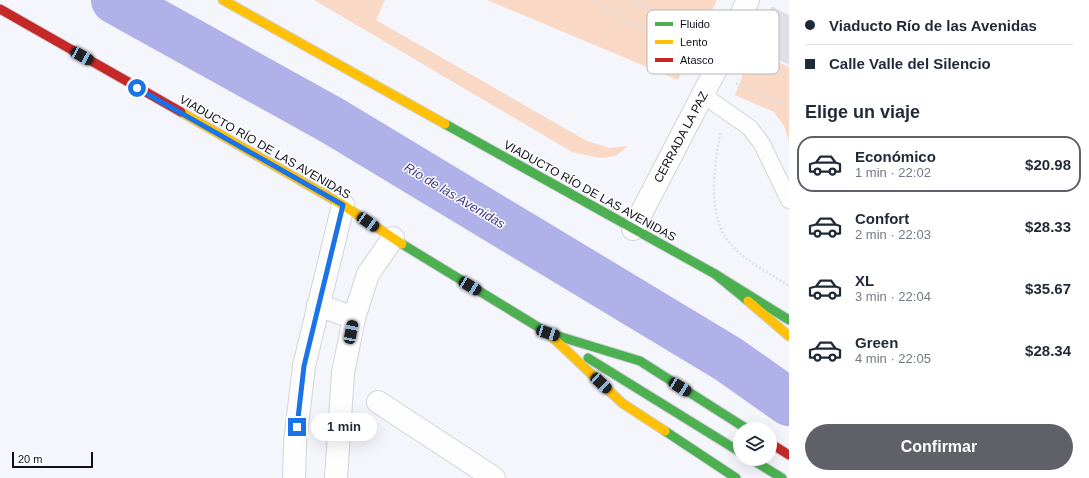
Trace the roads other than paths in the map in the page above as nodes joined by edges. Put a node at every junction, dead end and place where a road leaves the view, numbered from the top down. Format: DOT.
graph roads {
  1 [pos="223,0"];
  2 [pos="748,0"];
  3 [pos="0,9"];
  4 [pos="745,10"];
  5 [pos="725,74"];
  6 [pos="703,95"];
  7 [pos="789,200"];
  8 [pos="343,205"];
  9 [pos="633,229"];
  10 [pos="393,238"];
  11 [pos="715,274"];
  12 [pos="776,301"];
  13 [pos="318,305"];
  14 [pos="354,318"];
  15 [pos="789,320"];
  16 [pos="548,333"];
  17 [pos="789,336"];
  18 [pos="378,402"];
  19 [pos="737,422"];
  20 [pos="777,447"];
  21 [pos="733,448"];
  22 [pos="789,455"];
  23 [pos="762,466"];
  24 [pos="294,478"];
  25 [pos="336,478"];
  26 [pos="494,478"];
  27 [pos="736,478"];
  28 [pos="782,478"];
  1 -- 9 [label="main road, VIADUCTO RÍO DE LAS AVENIDAS"];
  2 -- 4 [label="street, CERRADA LA PAZ"];
  3 -- 8 [label="main road, VIADUCTO RÍO DE LAS AVENIDAS"];
  5 -- 6 [label="street, CERRADA LA PAZ"];
  6 -- 7 [label="lane"];
  6 -- 9 [label="street, CERRADA LA PAZ"];
  8 -- 10 [label="main road, VIADUCTO RÍO DE LAS AVENIDAS"];
  8 -- 13 [label="street"];
  9 -- 11 [label="main road, VIADUCTO RÍO DE LAS AVENIDAS"];
  10 -- 14 [label="street"];
  10 -- 16 [label="main road, VIADUCTO RÍO DE LAS AVENIDAS"];
  11 -- 12 [label="main road"];
  11 -- 15 [label="main road"];
  11 -- 17 [label="main road, VIADUCTO RÍO DE LAS AVENIDAS"];
  13 -- 14 [label="street"];
  13 -- 24 [label="street"];
  14 -- 25 [label="street"];
  16 -- 19 [label="main road, VIADUCTO RÍO DE LAS AVENIDAS"];
  16 -- 21 [label="main road"];
  16 -- 27 [label="main road"];
  18 -- 26 [label="street"];
  20 -- 22 [label="main road"];
  23 -- 28 [label="main road"];
}
